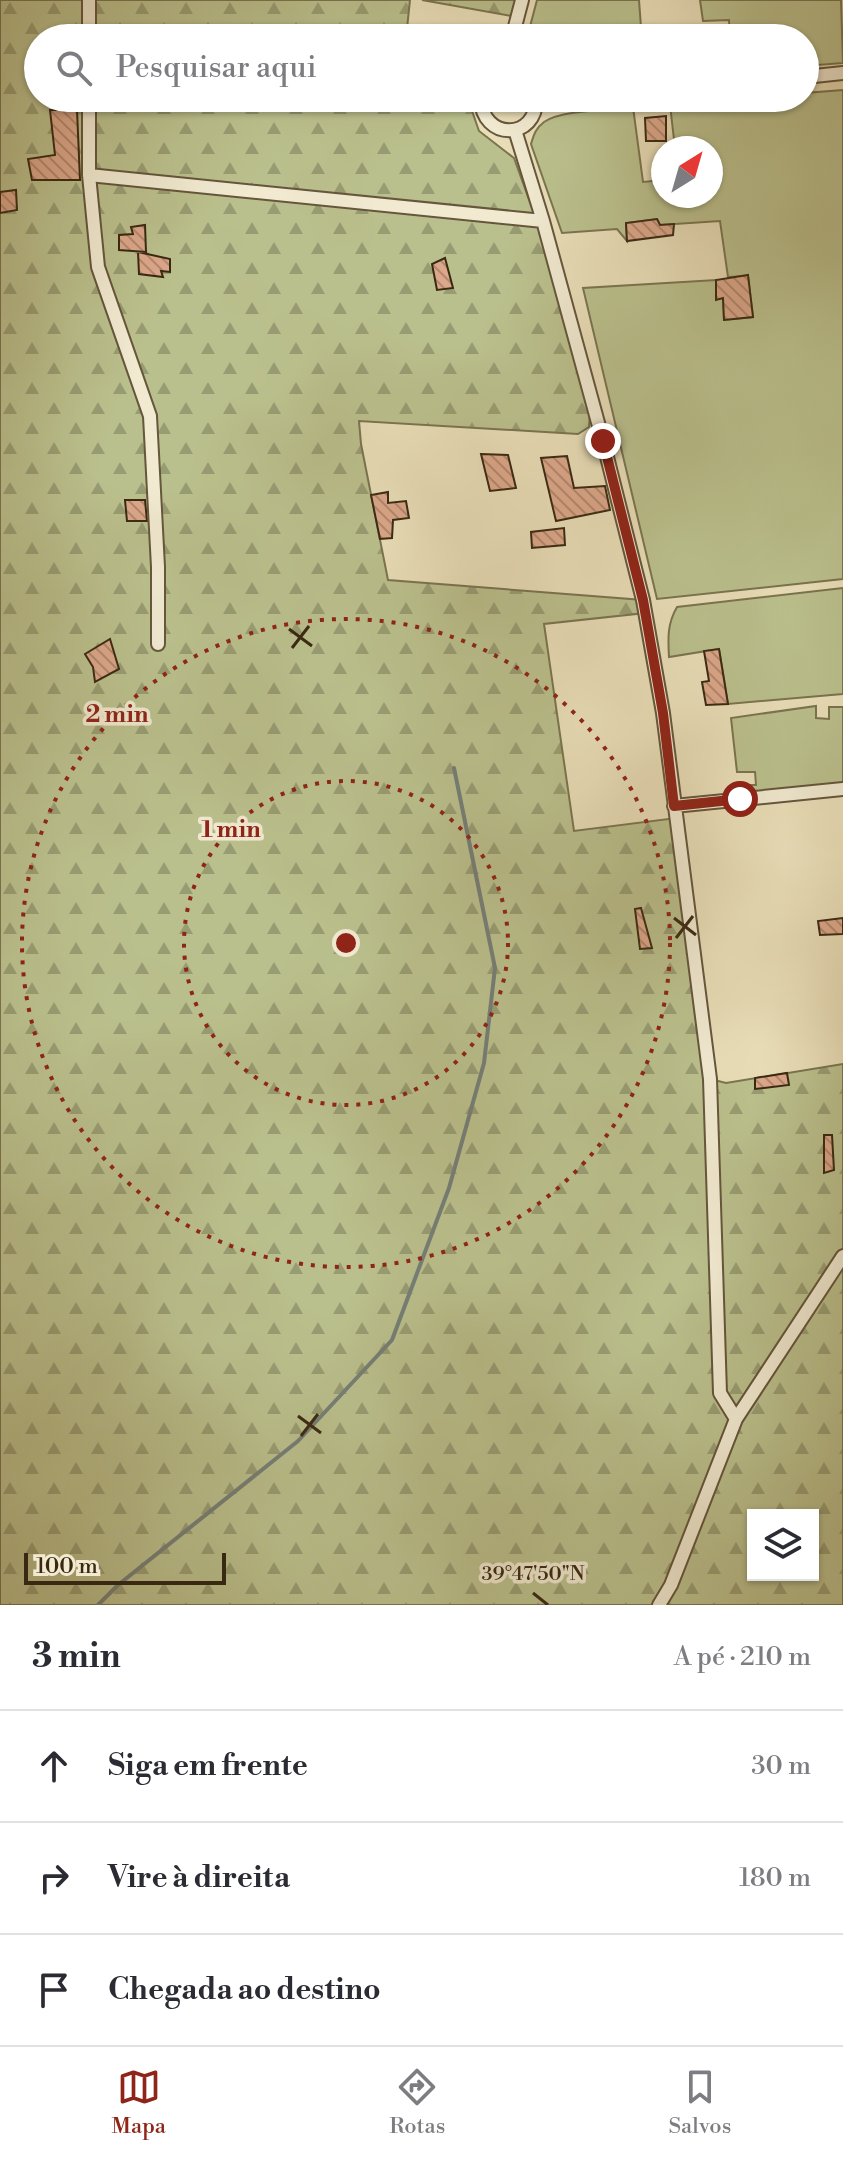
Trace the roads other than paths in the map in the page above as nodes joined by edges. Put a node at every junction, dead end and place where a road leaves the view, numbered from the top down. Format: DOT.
graph roads {
  1 [pos="89,0"];
  2 [pos="522,0"];
  3 [pos="89,24"];
  4 [pos="516,24"];
  5 [pos="843,73"];
  6 [pos="819,76"];
  7 [pos="89,112"];
  8 [pos="483,112"];
  9 [pos="534,112"];
  10 [pos="515,130"];
  11 [pos="89,175"];
  12 [pos="543,221"];
  13 [pos="158,644"];
  14 [pos="843,789"];
  15 [pos="674,806"];
  16 [pos="843,1256"];
  17 [pos="736,1419"];
  18 [pos="659,1605"];
  1 -- 3 [label="street"];
  2 -- 4 [label="street"];
  5 -- 6 [label="street"];
  7 -- 11 [label="street"];
  8 -- 10 [label="street"];
  9 -- 10 [label="street"];
  10 -- 12 [label="street"];
  11 -- 12 [label="street"];
  11 -- 13 [label="street"];
  12 -- 15 [label="street"];
  14 -- 15 [label="street"];
  15 -- 17 [label="street"];
  16 -- 17 [label="street"];
  17 -- 18 [label="street"];
}
